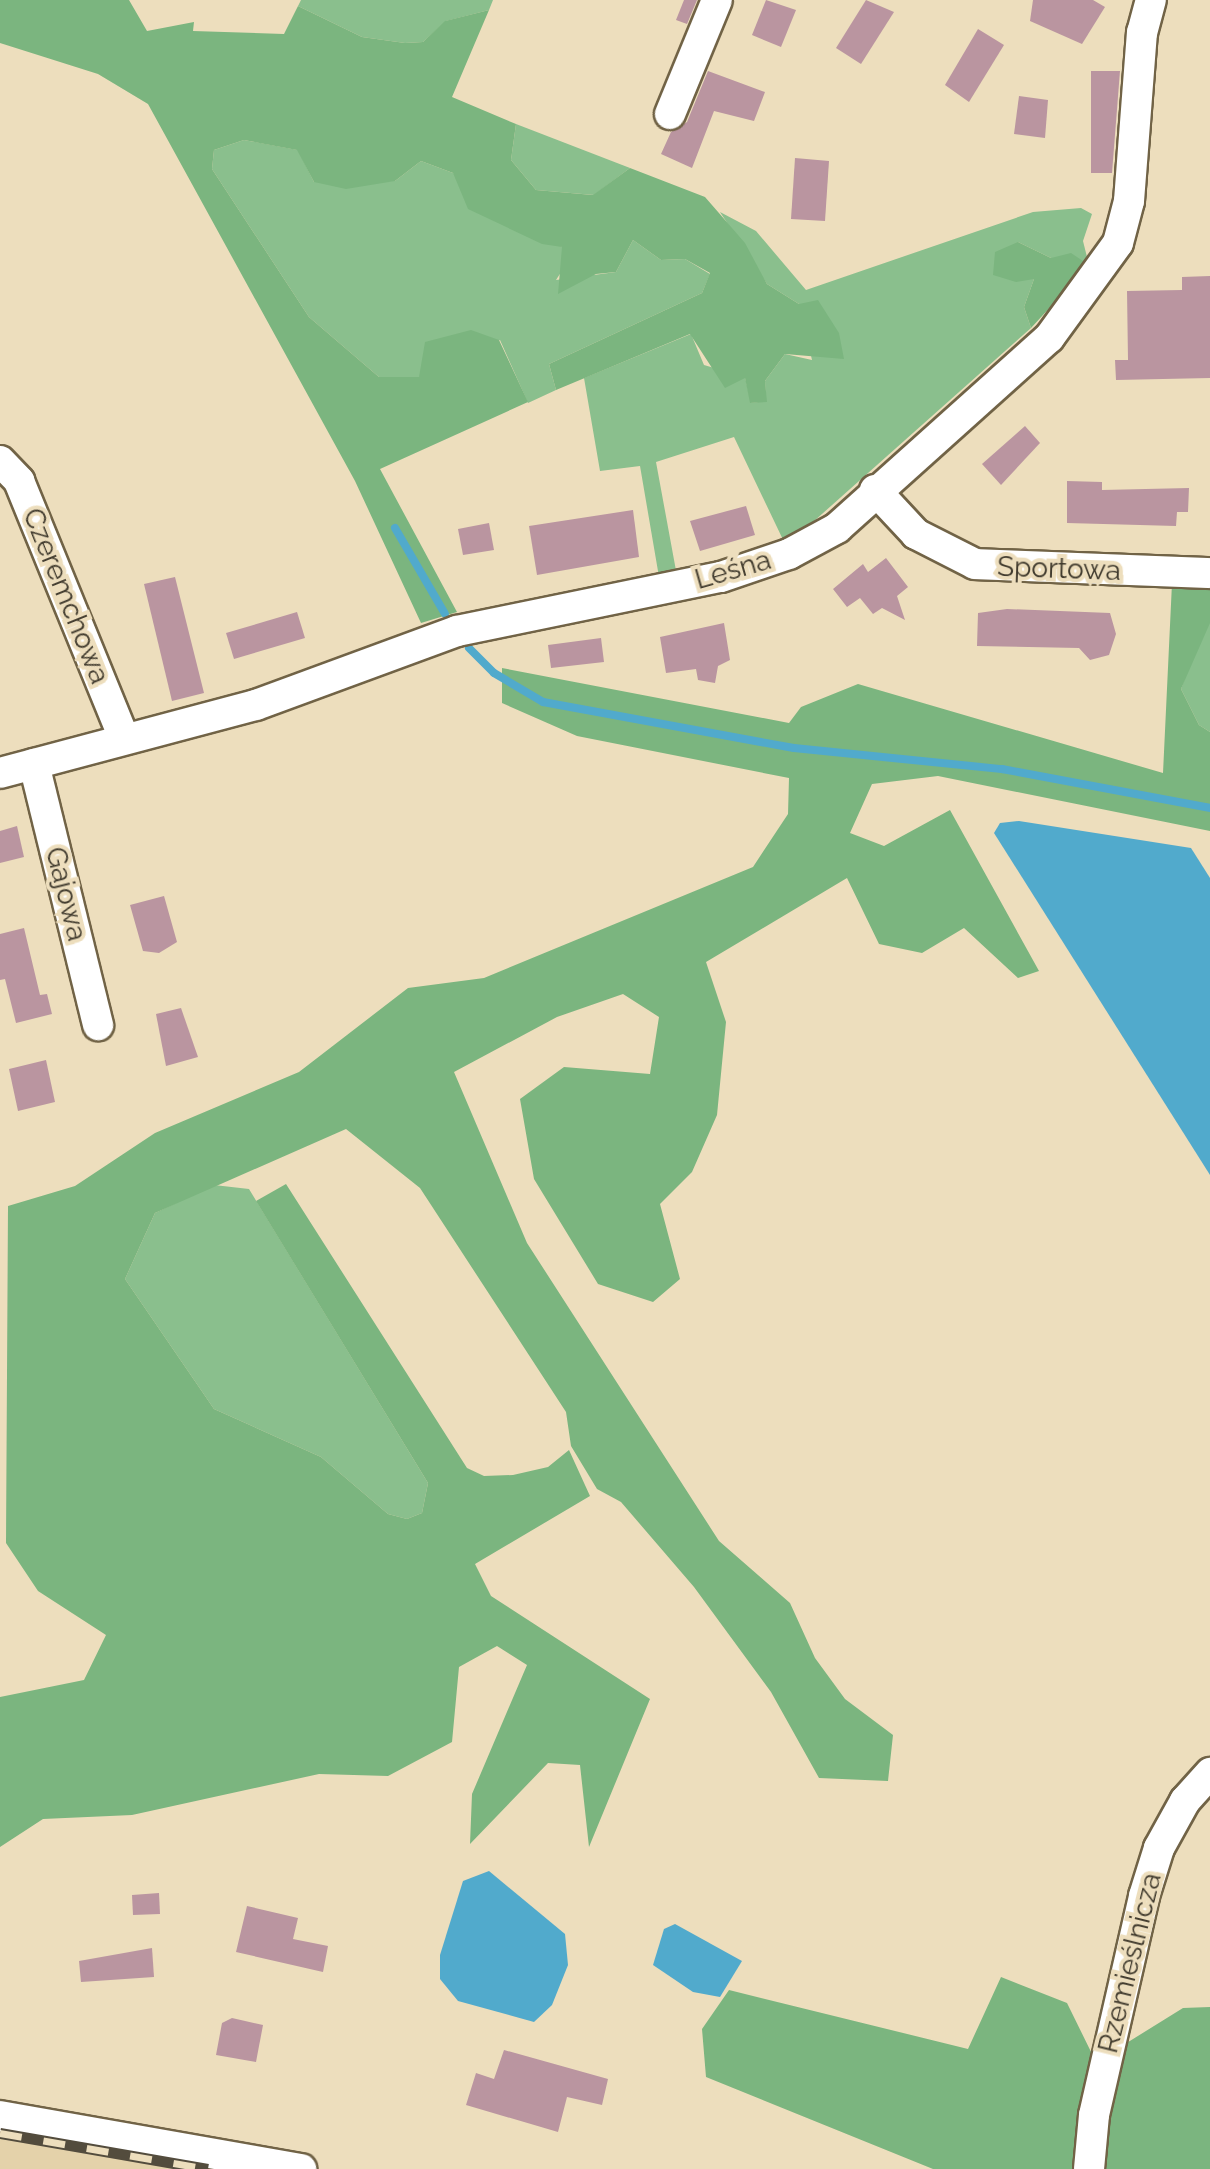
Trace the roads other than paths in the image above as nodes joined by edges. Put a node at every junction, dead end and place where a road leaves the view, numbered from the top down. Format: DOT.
graph roads {
  1 [pos="718,0"];
  2 [pos="1151,0"];
  3 [pos="670,114"];
  4 [pos="0,461"];
  5 [pos="875,490"];
  6 [pos="1210,574"];
  7 [pos="124,738"];
  8 [pos="34,764"];
  9 [pos="0,772"];
  10 [pos="98,1025"];
  11 [pos="1210,1772"];
  12 [pos="0,2116"];
  13 [pos="301,2169"];
  14 [pos="1090,2169"];
  1 -- 3 [label="street"];
  2 -- 5 [label="street, Leśna"];
  4 -- 7 [label="street, Czeremchowa"];
  5 -- 6 [label="street, Sportowa"];
  5 -- 7 [label="street, Leśna"];
  7 -- 8 [label="street, Leśna"];
  8 -- 9 [label="street, Leśna"];
  8 -- 10 [label="street, Gajowa"];
  11 -- 14 [label="street, Rzemieślnicza"];
  12 -- 13 [label="street"];
}
